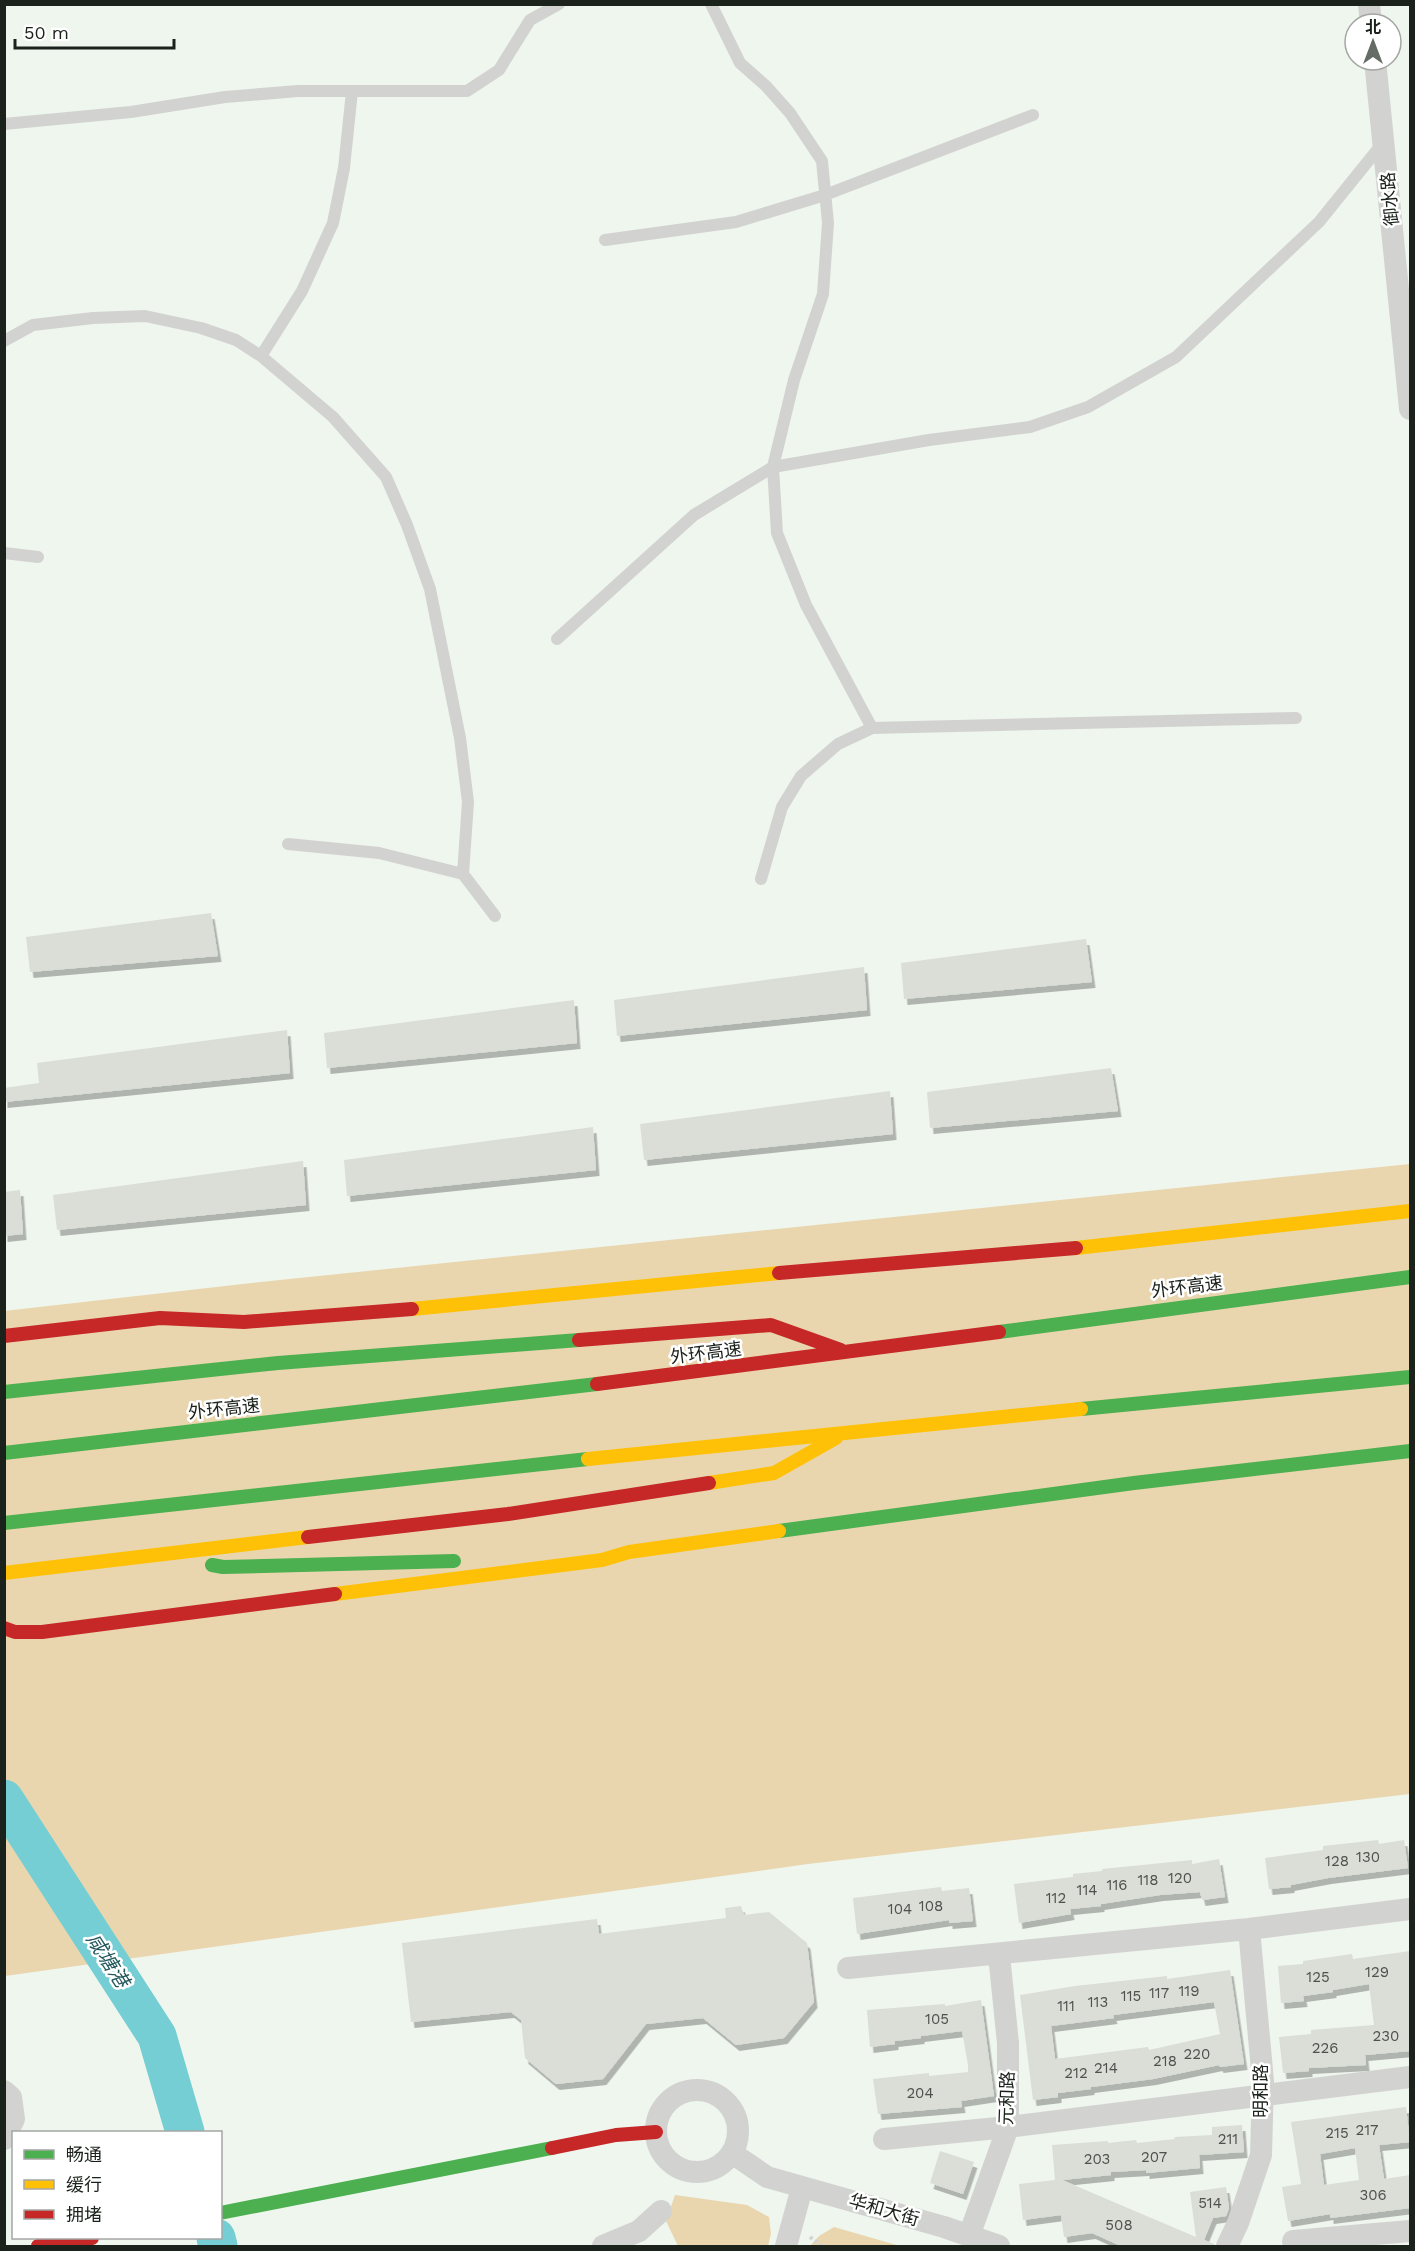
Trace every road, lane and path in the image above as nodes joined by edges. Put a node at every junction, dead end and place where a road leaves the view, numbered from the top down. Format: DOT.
graph roads {
  1 [pos="559,4"];
  2 [pos="711,4"];
  3 [pos="1376,72"];
  4 [pos="352,91"];
  5 [pos="1033,115"];
  6 [pos="4,124"];
  7 [pos="1385,141"];
  8 [pos="825,195"];
  9 [pos="605,240"];
  10 [pos="4,341"];
  11 [pos="261,356"];
  12 [pos="1410,409"];
  13 [pos="773,467"];
  14 [pos="4,553"];
  15 [pos="38,557"];
  16 [pos="557,639"];
  17 [pos="1296,718"];
  18 [pos="872,728"];
  19 [pos="288,844"];
  20 [pos="463,874"];
  21 [pos="761,879"];
  22 [pos="495,916"];
  23 [pos="1410,1211"];
  24 [pos="1410,1277"];
  25 [pos="244,1322"];
  26 [pos="190,1334"];
  27 [pos="4,1336"];
  28 [pos="280,1349"];
  29 [pos="849,1352"];
  30 [pos="348,1357"];
  31 [pos="1410,1377"];
  32 [pos="4,1392"];
  33 [pos="845,1432"];
  34 [pos="1410,1451"];
  35 [pos="10,1452"];
  36 [pos="4,1523"];
  37 [pos="629,1552"];
  38 [pos="154,1555"];
  39 [pos="511,1558"];
  40 [pos="469,1560"];
  41 [pos="4,1573"];
  42 [pos="4,1628"];
  43 [pos="1410,1909"];
  44 [pos="1249,1929"];
  45 [pos="999,1955"];
  46 [pos="848,1968"];
  47 [pos="1410,2076"];
  48 [pos="4,2091"];
  49 [pos="1262,2095"];
  50 [pos="1008,2127"];
  51 [pos="656,2132"];
  52 [pos="4,2139"];
  53 [pos="884,2139"];
  54 [pos="732,2153"];
  55 [pos="802,2188"];
  56 [pos="661,2211"];
  57 [pos="222,2213"];
  58 [pos="1410,2231"];
  59 [pos="969,2236"];
  60 [pos="86,2239"];
  61 [pos="1293,2241"];
  62 [pos="38,2247"];
  63 [pos="603,2247"];
  64 [pos="786,2247"];
  65 [pos="999,2247"];
  66 [pos="1227,2247"];
  1 -- 4 [label="lane"];
  2 -- 8 [label="lane"];
  3 -- 7 [label="street, 御水路"];
  4 -- 6 [label="lane"];
  4 -- 11 [label="lane"];
  5 -- 8 [label="lane"];
  7 -- 12 [label="street, 御水路"];
  7 -- 13 [label="lane"];
  8 -- 9 [label="lane"];
  8 -- 13 [label="lane"];
  10 -- 11 [label="lane"];
  11 -- 20 [label="lane"];
  13 -- 16 [label="lane"];
  13 -- 18 [label="lane"];
  14 -- 15 [label="lane"];
  17 -- 18 [label="lane"];
  18 -- 21 [label="lane"];
  19 -- 20 [label="lane"];
  20 -- 22 [label="lane"];
  23 -- 25 [label="main road"];
  24 -- 29 [label="main road, 外环高速"];
  25 -- 26 [label="main road"];
  25 -- 27 [label="main road"];
  28 -- 30 [label="main road"];
  29 -- 30 [label="main road"];
  29 -- 35 [label="main road, 外环高速"];
  30 -- 32 [label="main road"];
  31 -- 33 [label="main road"];
  33 -- 36 [label="main road"];
  33 -- 38 [label="main road"];
  34 -- 37 [label="main road"];
  37 -- 39 [label="main road"];
  37 -- 42 [label="main road"];
  38 -- 40 [label="main road"];
  38 -- 41 [label="main road"];
  43 -- 44 [label="street"];
  44 -- 45 [label="street"];
  44 -- 49 [label="street, 明和路"];
  45 -- 46 [label="street"];
  45 -- 50 [label="street, 元和路"];
  47 -- 49 [label="street"];
  48 -- 52 [label="street"];
  49 -- 50 [label="street"];
  49 -- 66 [label="street, 明和路"];
  50 -- 53 [label="street"];
  50 -- 59 [label="street, 元和路"];
  51 -- 54 [label="street"];
  51 -- 54 [label="street"];
  51 -- 57 [label="main road"];
  54 -- 55 [label="street, 华和大街"];
  55 -- 59 [label="street, 华和大街"];
  55 -- 64 [label="street"];
  56 -- 63 [label="street"];
  58 -- 61 [label="street"];
  59 -- 65 [label="street, 华和大街"];
  60 -- 62 [label="main road"];
}
